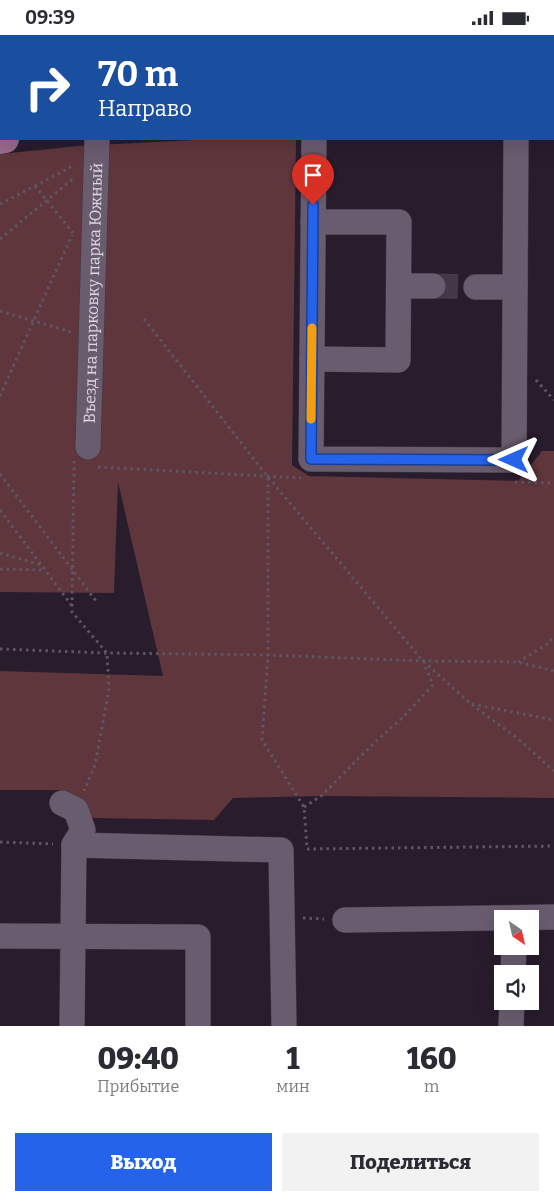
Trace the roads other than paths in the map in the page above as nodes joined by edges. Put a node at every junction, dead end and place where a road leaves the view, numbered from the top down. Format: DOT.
graph roads {
  1 [pos="97,140"];
  2 [pos="314,140"];
  3 [pos="516,140"];
  4 [pos="313,222"];
  5 [pos="399,286"];
  6 [pos="433,286"];
  7 [pos="476,287"];
  8 [pos="515,287"];
  9 [pos="312,359"];
  10 [pos="85,461"];
  11 [pos="69,807"];
  12 [pos="74,845"];
  13 [pos="539,917"];
  14 [pos="554,917"];
  15 [pos="494,918"];
  16 [pos="345,920"];
  17 [pos="0,936"];
  18 [pos="73,936"];
  19 [pos="512,1010"];
  20 [pos="72,1026"];
  21 [pos="198,1026"];
  22 [pos="284,1026"];
  23 [pos="512,1026"];
  1 -- 10 [label="street, Въезд на парковку парка Южный"];
  2 -- 4 [label="street"];
  3 -- 8 [label="street"];
  4 -- 5 [label="street"];
  4 -- 9 [label="street"];
  5 -- 6 [label="street"];
  5 -- 9 [label="street"];
  7 -- 8 [label="street"];
  8 -- 9 [label="street"];
  11 -- 12 [label="street"];
  12 -- 18 [label="street"];
  12 -- 22 [label="street"];
  13 -- 14 [label="street"];
  15 -- 16 [label="street"];
  17 -- 18 [label="street"];
  18 -- 20 [label="street"];
  18 -- 21 [label="street"];
  19 -- 23 [label="street"];
}
